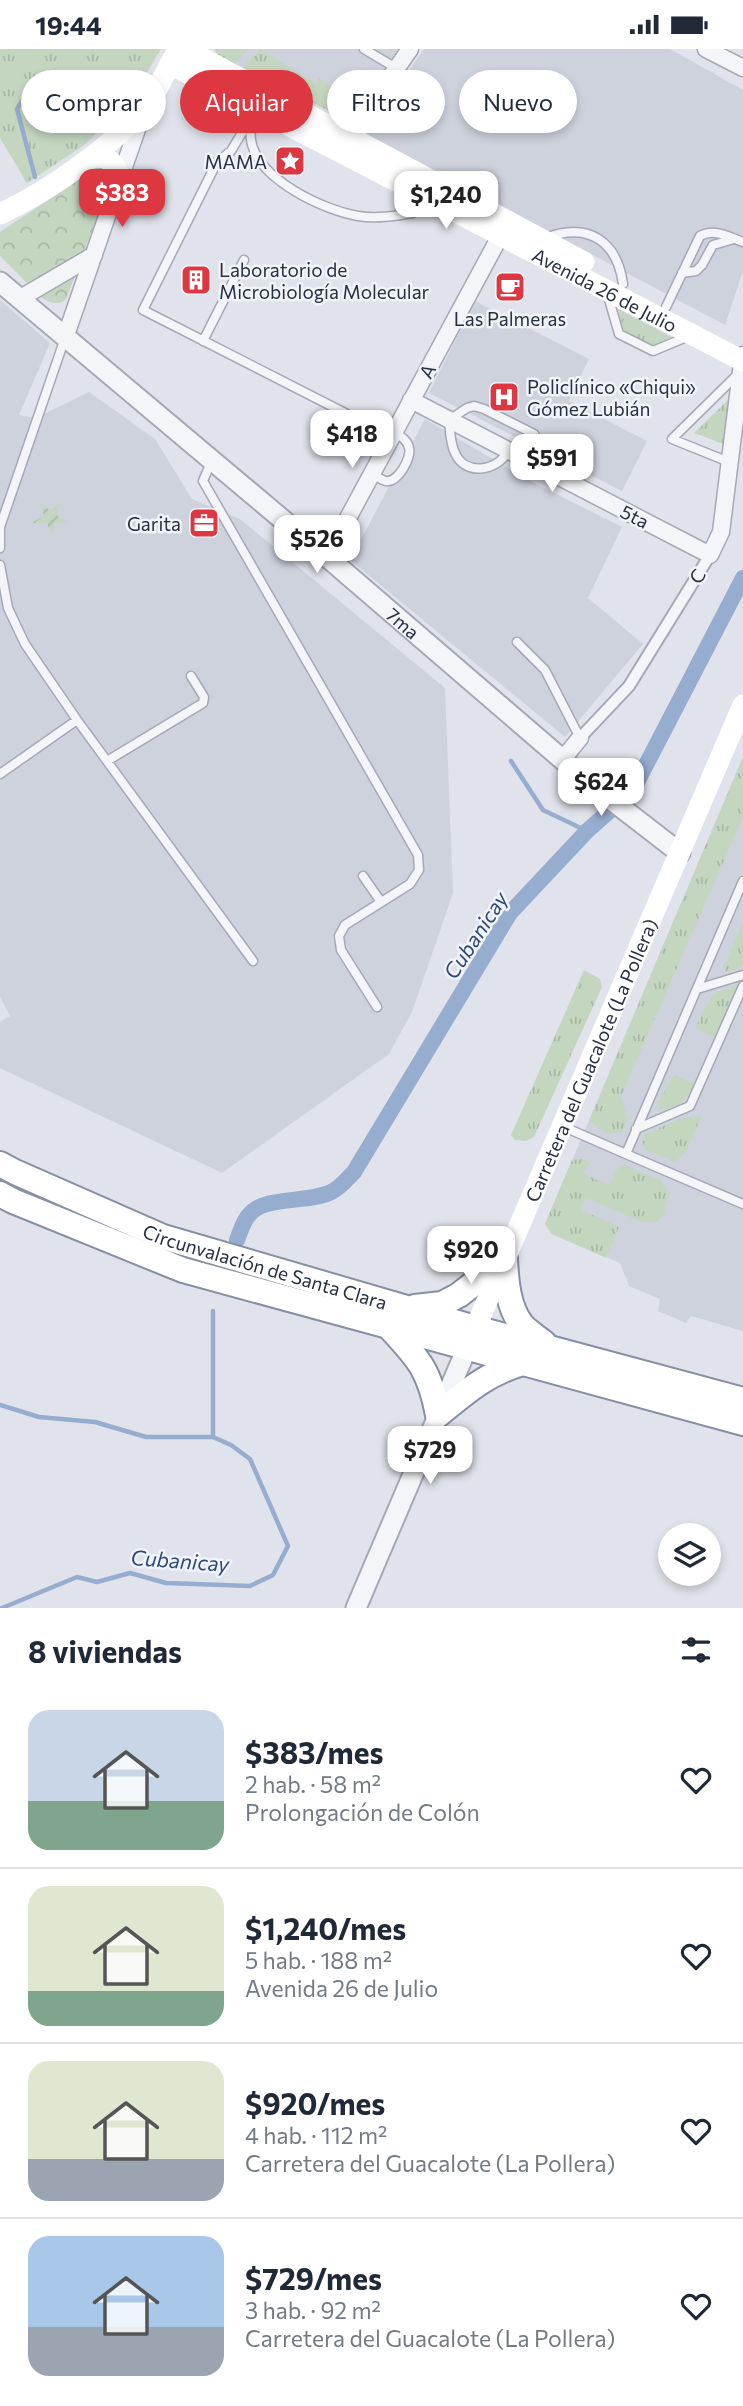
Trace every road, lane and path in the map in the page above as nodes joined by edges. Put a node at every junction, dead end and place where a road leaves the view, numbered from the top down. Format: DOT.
graph roads {
  1 [pos="364,49"];
  2 [pos="410,49"];
  3 [pos="706,49"];
  4 [pos="178,54"];
  5 [pos="203,56"];
  6 [pos="397,68"];
  7 [pos="743,68"];
  8 [pos="202,70"];
  9 [pos="218,70"];
  10 [pos="166,74"];
  11 [pos="313,131"];
  12 [pos="117,133"];
  13 [pos="136,133"];
  14 [pos="242,133"];
  15 [pos="253,133"];
  16 [pos="344,144"];
  17 [pos="91,157"];
  18 [pos="120,180"];
  19 [pos="417,204"];
  20 [pos="0,214"];
  21 [pos="504,228"];
  22 [pos="739,240"];
  23 [pos="94,255"];
  24 [pos="244,261"];
  25 [pos="682,273"];
  26 [pos="0,282"];
  27 [pos="615,286"];
  28 [pos="19,299"];
  29 [pos="666,306"];
  30 [pos="692,335"];
  31 [pos="65,338"];
  32 [pos="203,341"];
  33 [pos="742,359"];
  34 [pos="411,400"];
  35 [pos="347,414"];
  36 [pos="449,420"];
  37 [pos="394,431"];
  38 [pos="508,451"];
  39 [pos="212,460"];
  40 [pos="729,462"];
  41 [pos="535,464"];
  42 [pos="371,473"];
  43 [pos="0,548"];
  44 [pos="710,555"];
  45 [pos="327,557"];
  46 [pos="0,565"];
  47 [pos="517,642"];
  48 [pos="191,676"];
  49 [pos="743,705"];
  50 [pos="77,720"];
  51 [pos="580,738"];
  52 [pos="562,760"];
  53 [pos="107,761"];
  54 [pos="0,774"];
  55 [pos="680,853"];
  56 [pos="363,876"];
  57 [pos="743,881"];
  58 [pos="381,902"];
  59 [pos="253,961"];
  60 [pos="743,975"];
  61 [pos="743,986"];
  62 [pos="696,989"];
  63 [pos="376,1006"];
  64 [pos="562,1126"];
  65 [pos="636,1129"];
  66 [pos="626,1154"];
  67 [pos="0,1164"];
  68 [pos="0,1194"];
  69 [pos="743,1204"];
  70 [pos="505,1259"];
  71 [pos="406,1309"];
  72 [pos="390,1328"];
  73 [pos="471,1338"];
  74 [pos="549,1347"];
  75 [pos="523,1363"];
  76 [pos="743,1400"];
  77 [pos="438,1415"];
  78 [pos="743,1423"];
  79 [pos="356,1608"];
  1 -- 6 [label="lane"];
  2 -- 6 [label="street"];
  3 -- 7 [label="street"];
  4 -- 5 [label="main road, Avenida 26 de Julio"];
  4 -- 8 [label="main road, Avenida 26 de Julio"];
  4 -- 10 [label="main road"];
  5 -- 9 [label="main road, Avenida 26 de Julio"];
  6 -- 16 [label="street"];
  11 -- 16 [label="main road, Avenida 26 de Julio"];
  12 -- 17 [label="main road"];
  13 -- 18 [label="street"];
  14 -- 32 [label="lane"];
  15 -- 19 [label="lane"];
  16 -- 19 [label="main road, Avenida 26 de Julio"];
  16 -- 21 [label="main road, Avenida 26 de Julio"];
  17 -- 18 [label="main road"];
  17 -- 20 [label="main road"];
  18 -- 23 [label="street"];
  19 -- 21 [label="main road, Avenida 26 de Julio"];
  21 -- 27 [label="main road, Avenida 26 de Julio"];
  21 -- 27 [label="main road, Avenida 26 de Julio"];
  21 -- 34 [label="street, A"];
  22 -- 25 [label="lane"];
  22 -- 25 [label="lane"];
  23 -- 28 [label="street"];
  23 -- 31 [label="street"];
  24 -- 32 [label="lane"];
  25 -- 29 [label="lane"];
  26 -- 28 [label="street, 7ma"];
  27 -- 29 [label="main road, Avenida 26 de Julio"];
  27 -- 30 [label="main road, Avenida 26 de Julio"];
  27 -- 30 [label="lane"];
  28 -- 31 [label="street, 7ma"];
  29 -- 33 [label="main road, Avenida 26 de Julio"];
  30 -- 33 [label="main road, Avenida 26 de Julio"];
  31 -- 39 [label="street, 7ma"];
  31 -- 43 [label="lane"];
  32 -- 35 [label="lane"];
  33 -- 40 [label="street, C"];
  33 -- 40 [label="lane"];
  34 -- 36 [label="street, 5ta"];
  34 -- 37 [label="street, A"];
  36 -- 38 [label="street, 5ta"];
  36 -- 38 [label="lane"];
  36 -- 41 [label="lane"];
  37 -- 42 [label="street, A"];
  37 -- 42 [label="lane"];
  38 -- 41 [label="street, 5ta"];
  39 -- 45 [label="street, 7ma"];
  39 -- 58 [label="lane"];
  40 -- 44 [label="street, C"];
  41 -- 44 [label="street, 5ta"];
  42 -- 45 [label="street, A"];
  44 -- 51 [label="street, C"];
  45 -- 52 [label="street, 7ma"];
  46 -- 50 [label="lane"];
  47 -- 51 [label="lane"];
  48 -- 53 [label="lane"];
  49 -- 55 [label="main road, Carretera del Guacalote (La Pollera)"];
  50 -- 53 [label="lane"];
  50 -- 54 [label="lane"];
  51 -- 52 [label="street, C"];
  52 -- 55 [label="street, 7ma"];
  53 -- 59 [label="lane"];
  55 -- 64 [label="main road, Carretera del Guacalote (La Pollera)"];
  56 -- 58 [label="lane"];
  57 -- 62 [label="lane"];
  58 -- 63 [label="lane"];
  60 -- 62 [label="lane"];
  61 -- 65 [label="lane"];
  62 -- 65 [label="lane"];
  64 -- 66 [label="lane"];
  64 -- 70 [label="main road, Carretera del Guacalote (La Pollera)"];
  65 -- 66 [label="lane"];
  66 -- 69 [label="lane"];
  67 -- 71 [label="highway, Circunvalación de Santa Clara"];
  68 -- 72 [label="highway, Circunvalación de Santa Clara"];
  70 -- 71 [label="highway"];
  70 -- 73 [label="main road, Carretera del Guacalote (La Pollera)"];
  70 -- 74 [label="highway"];
  71 -- 73 [label="highway, Circunvalación de Santa Clara"];
  72 -- 73 [label="highway, Circunvalación de Santa Clara"];
  72 -- 77 [label="highway"];
  73 -- 74 [label="highway, Circunvalación de Santa Clara"];
  73 -- 75 [label="highway, Circunvalación de Santa Clara"];
  73 -- 77 [label="street, Carretera del Guacalote (La Pollera)"];
  74 -- 76 [label="highway, Circunvalación de Santa Clara"];
  75 -- 77 [label="highway"];
  75 -- 78 [label="highway, Circunvalación de Santa Clara"];
  77 -- 79 [label="street, Carretera del Guacalote (La Pollera)"];
}
